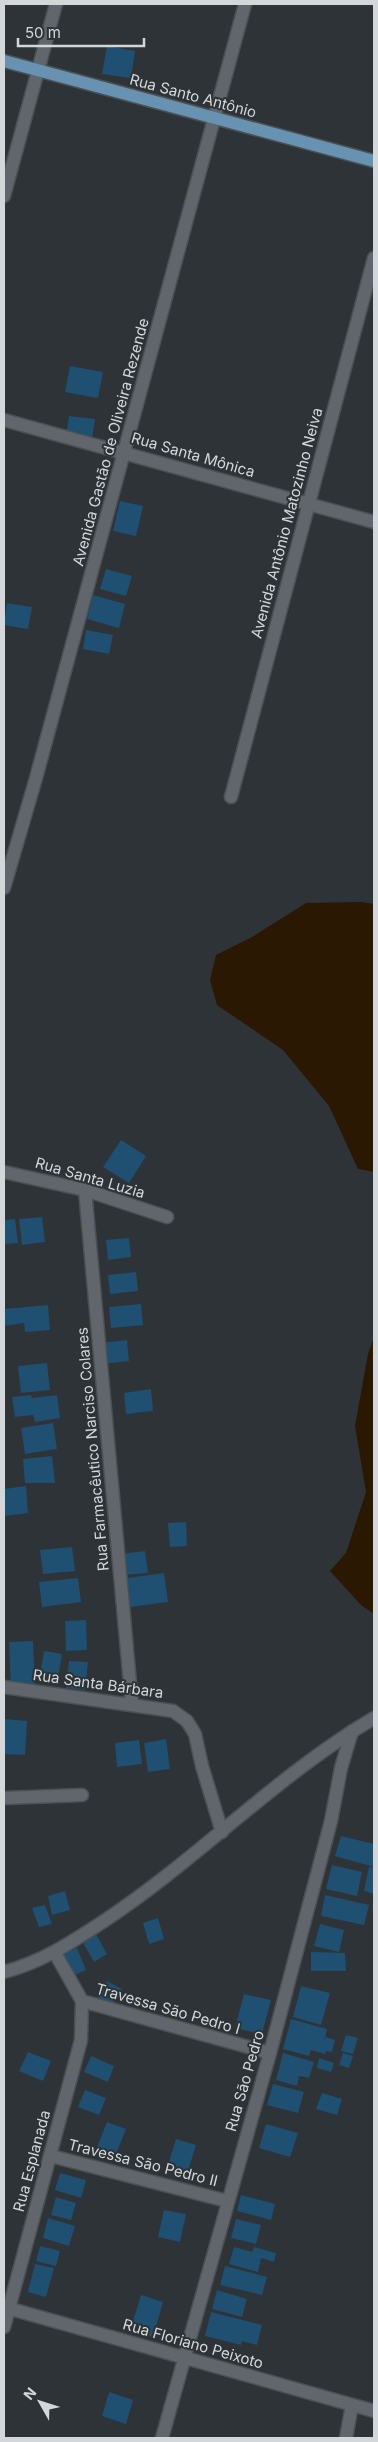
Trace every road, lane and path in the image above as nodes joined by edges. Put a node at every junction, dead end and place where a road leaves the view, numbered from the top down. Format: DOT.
graph roads {
  1 [pos="56,4"];
  2 [pos="245,4"];
  3 [pos="4,61"];
  4 [pos="38,70"];
  5 [pos="216,119"];
  6 [pos="374,161"];
  7 [pos="4,196"];
  8 [pos="374,258"];
  9 [pos="4,420"];
  10 [pos="124,452"];
  11 [pos="309,504"];
  12 [pos="374,522"];
  13 [pos="231,797"];
  14 [pos="4,888"];
  15 [pos="4,1172"];
  16 [pos="85,1190"];
  17 [pos="167,1217"];
  18 [pos="4,1687"];
  19 [pos="132,1706"];
  20 [pos="374,1718"];
  21 [pos="352,1731"];
  22 [pos="82,1795"];
  23 [pos="4,1798"];
  24 [pos="222,1832"];
  25 [pos="54,1953"];
  26 [pos="4,1972"];
  27 [pos="82,2001"];
  28 [pos="270,2053"];
  29 [pos="50,2156"];
  30 [pos="228,2201"];
  31 [pos="6,2308"];
  32 [pos="4,2327"];
  33 [pos="185,2359"];
  34 [pos="352,2404"];
  35 [pos="374,2412"];
  36 [pos="162,2438"];
  37 [pos="346,2438"];
  1 -- 4 [label="street"];
  2 -- 5 [label="street, Avenida Gastão de Oliveira Rezende"];
  3 -- 4 [label="main road, Rua Santo Antônio"];
  4 -- 5 [label="main road, Rua Santo Antônio"];
  4 -- 7 [label="street"];
  5 -- 6 [label="main road, Rua Santo Antônio"];
  5 -- 10 [label="street, Avenida Gastão de Oliveira Rezende"];
  8 -- 11 [label="street, Avenida Antônio Matozinho Neiva"];
  9 -- 10 [label="street, Rua Santa Mônica"];
  10 -- 11 [label="street, Rua Santa Mônica"];
  10 -- 14 [label="street, Avenida Gastão de Oliveira Rezende"];
  11 -- 12 [label="street, Rua Santa Mônica"];
  11 -- 13 [label="street, Avenida Antônio Matozinho Neiva"];
  15 -- 16 [label="street, Rua Santa Luzia"];
  16 -- 17 [label="street, Rua Santa Luzia"];
  16 -- 19 [label="street, Rua Farmacêutico Narciso Colares"];
  18 -- 19 [label="street, Rua Santa Bárbara"];
  19 -- 24 [label="street, Rua Santa Bárbara"];
  20 -- 21 [label="street"];
  21 -- 24 [label="street"];
  21 -- 28 [label="street, Rua São Pedro"];
  22 -- 23 [label="street"];
  24 -- 25 [label="street"];
  25 -- 26 [label="street"];
  25 -- 27 [label="street, Travessa São Pedro I"];
  27 -- 28 [label="street, Travessa São Pedro I"];
  27 -- 29 [label="street, Rua Esplanada"];
  28 -- 30 [label="street, Rua São Pedro"];
  29 -- 30 [label="street, Travessa São Pedro II"];
  29 -- 31 [label="street, Rua Esplanada"];
  30 -- 33 [label="street, Rua São Pedro"];
  31 -- 32 [label="street, Rua Esplanada"];
  31 -- 33 [label="street, Rua Floriano Peixoto"];
  33 -- 34 [label="street, Rua Floriano Peixoto"];
  33 -- 36 [label="street, Rua São Pedro"];
  34 -- 35 [label="street, Rua Floriano Peixoto"];
  34 -- 37 [label="street"];
}
